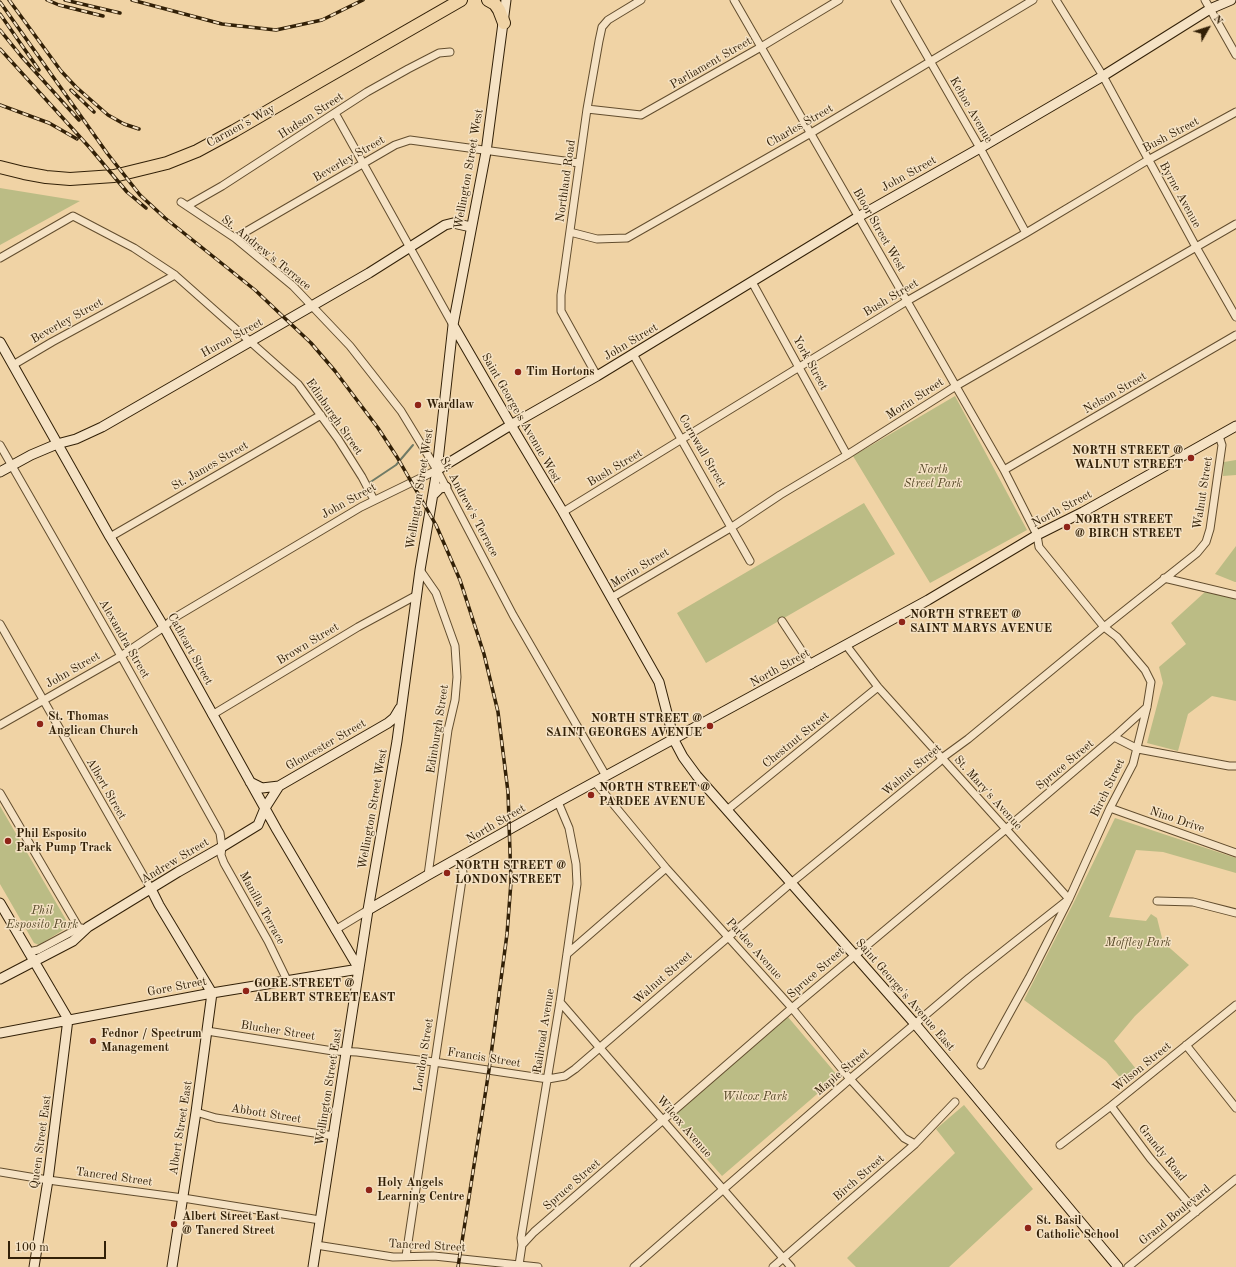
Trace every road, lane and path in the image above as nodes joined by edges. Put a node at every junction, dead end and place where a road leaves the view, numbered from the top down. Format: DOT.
graph roads {
  1 [pos="462,0"];
  2 [pos="488,0"];
  3 [pos="506,0"];
  4 [pos="641,0"];
  5 [pos="734,0"];
  6 [pos="839,0"];
  7 [pos="895,0"];
  8 [pos="1034,0"];
  9 [pos="1056,0"];
  10 [pos="1205,0"];
  11 [pos="1231,0"];
  12 [pos="1210,9"];
  13 [pos="504,23"];
  14 [pos="761,47"];
  15 [pos="450,52"];
  16 [pos="1236,55"];
  17 [pos="930,61"];
  18 [pos="1102,76"];
  19 [pos="587,108"];
  20 [pos="1236,112"];
  21 [pos="335,113"];
  22 [pos="811,133"];
  23 [pos="980,148"];
  24 [pos="486,152"];
  25 [pos="1148,160"];
  26 [pos="363,163"];
  27 [pos="579,163"];
  28 [pos="0,167"];
  29 [pos="184,204"];
  30 [pos="858,217"];
  31 [pos="1236,224"];
  32 [pos="471,227"];
  33 [pos="570,232"];
  34 [pos="1026,233"];
  35 [pos="235,238"];
  36 [pos="410,247"];
  37 [pos="1196,247"];
  38 [pos="0,258"];
  39 [pos="175,274"];
  40 [pos="752,282"];
  41 [pos="907,301"];
  42 [pos="312,306"];
  43 [pos="1236,317"];
  44 [pos="453,325"];
  45 [pos="1236,335"];
  46 [pos="252,341"];
  47 [pos="0,342"];
  48 [pos="633,354"];
  49 [pos="13,365"];
  50 [pos="799,367"];
  51 [pos="597,376"];
  52 [pos="956,386"];
  53 [pos="321,415"];
  54 [pos="511,425"];
  55 [pos="1236,426"];
  56 [pos="1219,436"];
  57 [pos="682,439"];
  58 [pos="57,444"];
  59 [pos="0,446"];
  60 [pos="847,455"];
  61 [pos="11,466"];
  62 [pos="437,470"];
  63 [pos="1004,470"];
  64 [pos="0,472"];
  65 [pos="446,487"];
  66 [pos="433,495"];
  67 [pos="374,500"];
  68 [pos="563,512"];
  69 [pos="732,527"];
  70 [pos="110,536"];
  71 [pos="1037,536"];
  72 [pos="750,560"];
  73 [pos="420,570"];
  74 [pos="1164,578"];
  75 [pos="1236,594"];
  76 [pos="417,595"];
  77 [pos="611,598"];
  78 [pos="782,621"];
  79 [pos="0,624"];
  80 [pos="1104,626"];
  81 [pos="164,628"];
  82 [pos="846,645"];
  83 [pos="122,656"];
  84 [pos="812,665"];
  85 [pos="878,687"];
  86 [pos="43,701"];
  87 [pos="401,706"];
  88 [pos="1148,707"];
  89 [pos="212,714"];
  90 [pos="0,725"];
  91 [pos="381,728"];
  92 [pos="1114,737"];
  93 [pos="674,740"];
  94 [pos="397,741"];
  95 [pos="1138,749"];
  96 [pos="942,758"];
  97 [pos="1236,766"];
  98 [pos="606,776"];
  99 [pos="249,781"];
  100 [pos="595,782"];
  101 [pos="279,786"];
  102 [pos="0,793"];
  103 [pos="558,802"];
  104 [pos="265,808"];
  105 [pos="1110,808"];
  106 [pos="727,810"];
  107 [pos="258,825"];
  108 [pos="1006,829"];
  109 [pos="277,830"];
  110 [pos="222,847"];
  111 [pos="1236,853"];
  112 [pos="461,857"];
  113 [pos="666,868"];
  114 [pos="178,872"];
  115 [pos="428,875"];
  116 [pos="791,883"];
  117 [pos="151,889"];
  118 [pos="1069,899"];
  119 [pos="1158,901"];
  120 [pos="0,903"];
  121 [pos="159,905"];
  122 [pos="368,910"];
  123 [pos="1236,913"];
  124 [pos="88,927"];
  125 [pos="79,928"];
  126 [pos="335,930"];
  127 [pos="728,936"];
  128 [pos="28,952"];
  129 [pos="567,954"];
  130 [pos="854,955"];
  131 [pos="33,961"];
  132 [pos="359,969"];
  133 [pos="0,979"];
  134 [pos="287,980"];
  135 [pos="212,992"];
  136 [pos="560,1002"];
  137 [pos="1236,1005"];
  138 [pos="792,1008"];
  139 [pos="68,1019"];
  140 [pos="916,1025"];
  141 [pos="208,1031"];
  142 [pos="0,1033"];
  143 [pos="1186,1045"];
  144 [pos="599,1048"];
  145 [pos="346,1052"];
  146 [pos="434,1062"];
  147 [pos="981,1065"];
  148 [pos="548,1079"];
  149 [pos="850,1079"];
  150 [pos="955,1102"];
  151 [pos="1111,1106"];
  152 [pos="1236,1108"];
  153 [pos="196,1112"];
  154 [pos="663,1120"];
  155 [pos="334,1136"];
  156 [pos="915,1144"];
  157 [pos="1060,1145"];
  158 [pos="0,1172"];
  159 [pos="1236,1179"];
  160 [pos="48,1180"];
  161 [pos="723,1190"];
  162 [pos="183,1198"];
  163 [pos="1196,1212"];
  164 [pos="320,1220"];
  165 [pos="316,1245"];
  166 [pos="522,1245"];
  167 [pos="406,1256"];
  168 [pos="784,1258"];
  169 [pos="519,1264"];
  170 [pos="34,1267"];
  171 [pos="172,1267"];
  172 [pos="313,1267"];
  173 [pos="538,1267"];
  174 [pos="634,1267"];
  175 [pos="773,1267"];
  176 [pos="791,1267"];
  177 [pos="1118,1267"];
  178 [pos="1128,1267"];
  1 -- 28 [label="highway, Carmen's Way"];
  2 -- 13 [label="highway"];
  3 -- 13 [label="main road, Wellington Street West"];
  4 -- 19 [label="street, Northland Road"];
  5 -- 14 [label="street, Bloor Street West"];
  6 -- 14 [label="street, Parliament Street"];
  7 -- 17 [label="street, Kehoe Avenue"];
  8 -- 17 [label="street, Charles Street"];
  9 -- 18 [label="street, Byrne Avenue"];
  10 -- 12 [label="street"];
  11 -- 12 [label="main road, John Street"];
  12 -- 16 [label="street"];
  12 -- 18 [label="main road, John Street"];
  13 -- 24 [label="main road, Wellington Street West"];
  14 -- 19 [label="street, Parliament Street"];
  14 -- 22 [label="street, Bloor Street West"];
  15 -- 21 [label="street, Hudson Street"];
  17 -- 22 [label="street, Charles Street"];
  17 -- 23 [label="street, Kehoe Avenue"];
  18 -- 23 [label="main road, John Street"];
  18 -- 25 [label="street, Byrne Avenue"];
  19 -- 27 [label="street, Northland Road"];
  20 -- 25 [label="street, Bush Street"];
  21 -- 26 [label="street, Saint George's Avenue West"];
  21 -- 29 [label="street, Hudson Street"];
  22 -- 30 [label="street, Bloor Street West"];
  22 -- 33 [label="street, Charles Street"];
  23 -- 30 [label="main road, John Street"];
  23 -- 34 [label="street, Kehoe Avenue"];
  24 -- 26 [label="street, Beverley Street"];
  24 -- 27 [label="street, Beverley Street"];
  24 -- 32 [label="main road, Wellington Street West"];
  25 -- 34 [label="street, Bush Street"];
  25 -- 37 [label="street, Byrne Avenue"];
  26 -- 35 [label="street, Beverley Street"];
  26 -- 36 [label="street, Saint George's Avenue West"];
  27 -- 33 [label="street, Northland Road"];
  29 -- 35 [label="street, St. Andrew's Terrace"];
  30 -- 40 [label="main road, John Street"];
  30 -- 41 [label="street, Bloor Street West"];
  31 -- 37 [label="street, Morin Street"];
  32 -- 36 [label="main road, Huron Street"];
  32 -- 44 [label="main road, Wellington Street West"];
  33 -- 51 [label="street, Northland Road"];
  34 -- 41 [label="street, Bush Street"];
  35 -- 42 [label="street, St. Andrew's Terrace"];
  36 -- 42 [label="main road, Huron Street"];
  36 -- 44 [label="street, Saint George's Avenue West"];
  37 -- 43 [label="street, Byrne Avenue"];
  37 -- 52 [label="street, Morin Street"];
  38 -- 39 [label="street, Edinburgh Street"];
  39 -- 46 [label="street, Edinburgh Street"];
  39 -- 49 [label="street, Beverley Street"];
  40 -- 48 [label="main road, John Street"];
  40 -- 50 [label="street, York Street"];
  41 -- 50 [label="street, Bush Street"];
  41 -- 52 [label="street, Bloor Street West"];
  42 -- 46 [label="main road, Huron Street"];
  42 -- 62 [label="street, St. Andrew's Terrace"];
  44 -- 54 [label="main road, Saint George's Avenue West"];
  44 -- 62 [label="main road, Wellington Street West"];
  45 -- 63 [label="street, Nelson Street"];
  46 -- 53 [label="street, Edinburgh Street"];
  46 -- 58 [label="main road, Huron Street"];
  47 -- 49 [label="main road, Cathcart Street"];
  48 -- 51 [label="main road, John Street"];
  48 -- 57 [label="street, Cornwall Street"];
  49 -- 58 [label="main road, Cathcart Street"];
  50 -- 57 [label="street, Bush Street"];
  50 -- 60 [label="street, York Street"];
  51 -- 54 [label="main road, John Street"];
  52 -- 60 [label="street, Morin Street"];
  52 -- 63 [label="street, Bloor Street West"];
  53 -- 67 [label="street, Edinburgh Street"];
  53 -- 70 [label="street, St. James Street"];
  54 -- 62 [label="main road, John Street"];
  54 -- 68 [label="main road, Saint George's Avenue West"];
  55 -- 56 [label="main road, North Street"];
  56 -- 71 [label="main road, North Street"];
  56 -- 74 [label="street, Walnut Street"];
  57 -- 68 [label="street, Bush Street"];
  57 -- 69 [label="street, Cornwall Street"];
  58 -- 61 [label="main road, Huron Street"];
  58 -- 70 [label="main road, Cathcart Street"];
  59 -- 61 [label="street, Alexandra Street"];
  60 -- 69 [label="street, Morin Street"];
  61 -- 64 [label="main road, Huron Street"];
  61 -- 83 [label="street, Alexandra Street"];
  62 -- 65 [label="street, St. Andrew's Terrace"];
  62 -- 66 [label="main road, Wellington Street West"];
  62 -- 67 [label="street, John Street"];
  63 -- 71 [label="street, Bloor Street West"];
  65 -- 66 [label="main road"];
  65 -- 98 [label="street, St. Andrew's Terrace"];
  66 -- 73 [label="main road, Wellington Street West"];
  67 -- 81 [label="street, John Street"];
  68 -- 77 [label="main road, Saint George's Avenue West"];
  69 -- 72 [label="street, Cornwall Street"];
  69 -- 77 [label="street, Morin Street"];
  70 -- 81 [label="main road, Cathcart Street"];
  71 -- 80 [label="street, Birch Street"];
  71 -- 82 [label="main road, North Street"];
  73 -- 76 [label="main road, Wellington Street West"];
  73 -- 115 [label="street, Edinburgh Street"];
  74 -- 75 [label="street"];
  74 -- 80 [label="street, Walnut Street"];
  76 -- 87 [label="main road, Wellington Street West"];
  76 -- 89 [label="street, Brown Street"];
  77 -- 93 [label="main road, Saint George's Avenue West"];
  78 -- 84 [label="street"];
  79 -- 86 [label="street, Albert Street"];
  80 -- 88 [label="street, Birch Street"];
  80 -- 96 [label="street, Walnut Street"];
  81 -- 83 [label="street, John Street"];
  81 -- 89 [label="main road, Cathcart Street"];
  82 -- 84 [label="main road, North Street"];
  82 -- 85 [label="street, St. Mary's Avenue"];
  83 -- 86 [label="street, John Street"];
  83 -- 110 [label="street, Alexandra Street"];
  84 -- 93 [label="main road, North Street"];
  85 -- 96 [label="street, St. Mary's Avenue"];
  85 -- 106 [label="street, Chestnut Street"];
  86 -- 90 [label="street, John Street"];
  86 -- 117 [label="street, Albert Street"];
  87 -- 91 [label="main road, Gloucester Street"];
  87 -- 94 [label="main road, Wellington Street West"];
  88 -- 92 [label="street, Spruce Street"];
  88 -- 95 [label="street, Birch Street"];
  89 -- 99 [label="main road, Cathcart Street"];
  91 -- 94 [label="main road"];
  91 -- 101 [label="main road, Gloucester Street"];
  92 -- 95 [label="street"];
  92 -- 108 [label="street, Spruce Street"];
  93 -- 98 [label="main road, North Street"];
  93 -- 106 [label="main road, Saint George's Avenue East"];
  94 -- 122 [label="main road, Wellington Street West"];
  95 -- 97 [label="street"];
  95 -- 105 [label="street, Birch Street"];
  96 -- 108 [label="street, St. Mary's Avenue"];
  96 -- 116 [label="street, Walnut Street"];
  98 -- 100 [label="main road, North Street"];
  99 -- 101 [label="main road"];
  99 -- 104 [label="main road, Cathcart Street"];
  100 -- 103 [label="main road, North Street"];
  100 -- 113 [label="street, Pardee Avenue"];
  101 -- 104 [label="main road, Gloucester Street"];
  102 -- 125 [label="street"];
  103 -- 112 [label="main road, North Street"];
  103 -- 129 [label="street, Railroad Avenue"];
  104 -- 107 [label="main road"];
  104 -- 109 [label="main road, Cathcart Street"];
  105 -- 111 [label="street, Nino Drive"];
  105 -- 118 [label="street, Birch Street"];
  106 -- 116 [label="main road, Saint George's Avenue East"];
  107 -- 109 [label="main road"];
  107 -- 110 [label="main road, Andrew Street"];
  108 -- 118 [label="street, St. Mary's Avenue"];
  108 -- 130 [label="street, Spruce Street"];
  109 -- 126 [label="main road, Cathcart Street"];
  110 -- 114 [label="main road, Andrew Street"];
  110 -- 134 [label="street, Manilla Terrace"];
  112 -- 115 [label="main road, North Street"];
  112 -- 146 [label="street, London Street"];
  113 -- 127 [label="street, Pardee Avenue"];
  113 -- 129 [label="street"];
  114 -- 117 [label="main road, Andrew Street"];
  114 -- 121 [label="main road"];
  115 -- 122 [label="main road, North Street"];
  116 -- 127 [label="street, Walnut Street"];
  116 -- 130 [label="main road, Saint George's Avenue East"];
  117 -- 121 [label="main road"];
  117 -- 124 [label="main road, Andrew Street"];
  118 -- 140 [label="street, Maple Street"];
  118 -- 147 [label="street, Birch Street"];
  119 -- 123 [label="street"];
  120 -- 128 [label="main road"];
  121 -- 135 [label="main road"];
  122 -- 126 [label="street, North Street"];
  122 -- 132 [label="main road, Wellington Street East"];
  124 -- 125 [label="street, Andrew Street"];
  124 -- 131 [label="main road, Andrew Street"];
  125 -- 128 [label="street, Andrew Street"];
  126 -- 132 [label="main road, Cathcart Street"];
  127 -- 138 [label="street, Pardee Avenue"];
  127 -- 144 [label="street, Walnut Street"];
  128 -- 131 [label="main road"];
  129 -- 136 [label="street, Railroad Avenue"];
  130 -- 138 [label="street, Spruce Street"];
  130 -- 140 [label="main road, Saint George's Avenue East"];
  131 -- 133 [label="main road, Andrew Street"];
  131 -- 139 [label="main road"];
  132 -- 134 [label="main road, Gore Street"];
  132 -- 145 [label="main road, Wellington Street East"];
  134 -- 135 [label="main road, Gore Street"];
  135 -- 139 [label="main road, Gore Street"];
  135 -- 141 [label="main road, Albert Street East"];
  136 -- 144 [label="street, Wilcox Avenue"];
  136 -- 148 [label="street, Railroad Avenue"];
  137 -- 143 [label="street, Wilson Street"];
  138 -- 149 [label="street, Pardee Avenue"];
  138 -- 154 [label="street, Spruce Street"];
  139 -- 142 [label="main road, Gore Street"];
  139 -- 160 [label="main road, Queen Street East"];
  140 -- 149 [label="street, Maple Street"];
  140 -- 177 [label="main road, Saint George's Avenue East"];
  141 -- 145 [label="street, Blucher Street"];
  141 -- 153 [label="main road, Albert Street East"];
  143 -- 151 [label="street, Wilson Street"];
  143 -- 152 [label="street"];
  144 -- 148 [label="street, Walnut Street"];
  144 -- 154 [label="street, Wilcox Avenue"];
  145 -- 146 [label="street, Francis Street"];
  145 -- 155 [label="main road, Wellington Street East"];
  146 -- 148 [label="street, Francis Street"];
  146 -- 167 [label="street, London Street"];
  148 -- 166 [label="street, Railroad Avenue"];
  149 -- 156 [label="street, Pardee Avenue"];
  149 -- 161 [label="street, Maple Street"];
  150 -- 156 [label="street, Birch Street"];
  151 -- 157 [label="street, Wilson Street"];
  151 -- 163 [label="street, Grandy Road"];
  153 -- 155 [label="street, Abbott Street"];
  153 -- 162 [label="main road, Albert Street East"];
  154 -- 161 [label="street, Wilcox Avenue"];
  154 -- 166 [label="street, Spruce Street"];
  155 -- 164 [label="main road, Wellington Street East"];
  156 -- 168 [label="street, Birch Street"];
  158 -- 160 [label="street, Tancred Street"];
  159 -- 163 [label="street, Grand Boulevard"];
  160 -- 162 [label="street, Tancred Street"];
  160 -- 170 [label="main road, Queen Street East"];
  161 -- 168 [label="street, Wilcox Avenue"];
  161 -- 174 [label="street, Maple Street"];
  162 -- 164 [label="street, Tancred Street"];
  162 -- 171 [label="main road, Albert Street East"];
  163 -- 178 [label="street, Grand Boulevard"];
  164 -- 165 [label="main road, Wellington Street East"];
  165 -- 167 [label="street, Tancred Street"];
  165 -- 172 [label="main road, Wellington Street East"];
  166 -- 169 [label="street, Railroad Avenue"];
  167 -- 169 [label="street, Tancred Street"];
  168 -- 175 [label="street, Birch Street"];
  168 -- 176 [label="street, Wilcox Avenue"];
  169 -- 173 [label="street, Tancred Street"];
}
